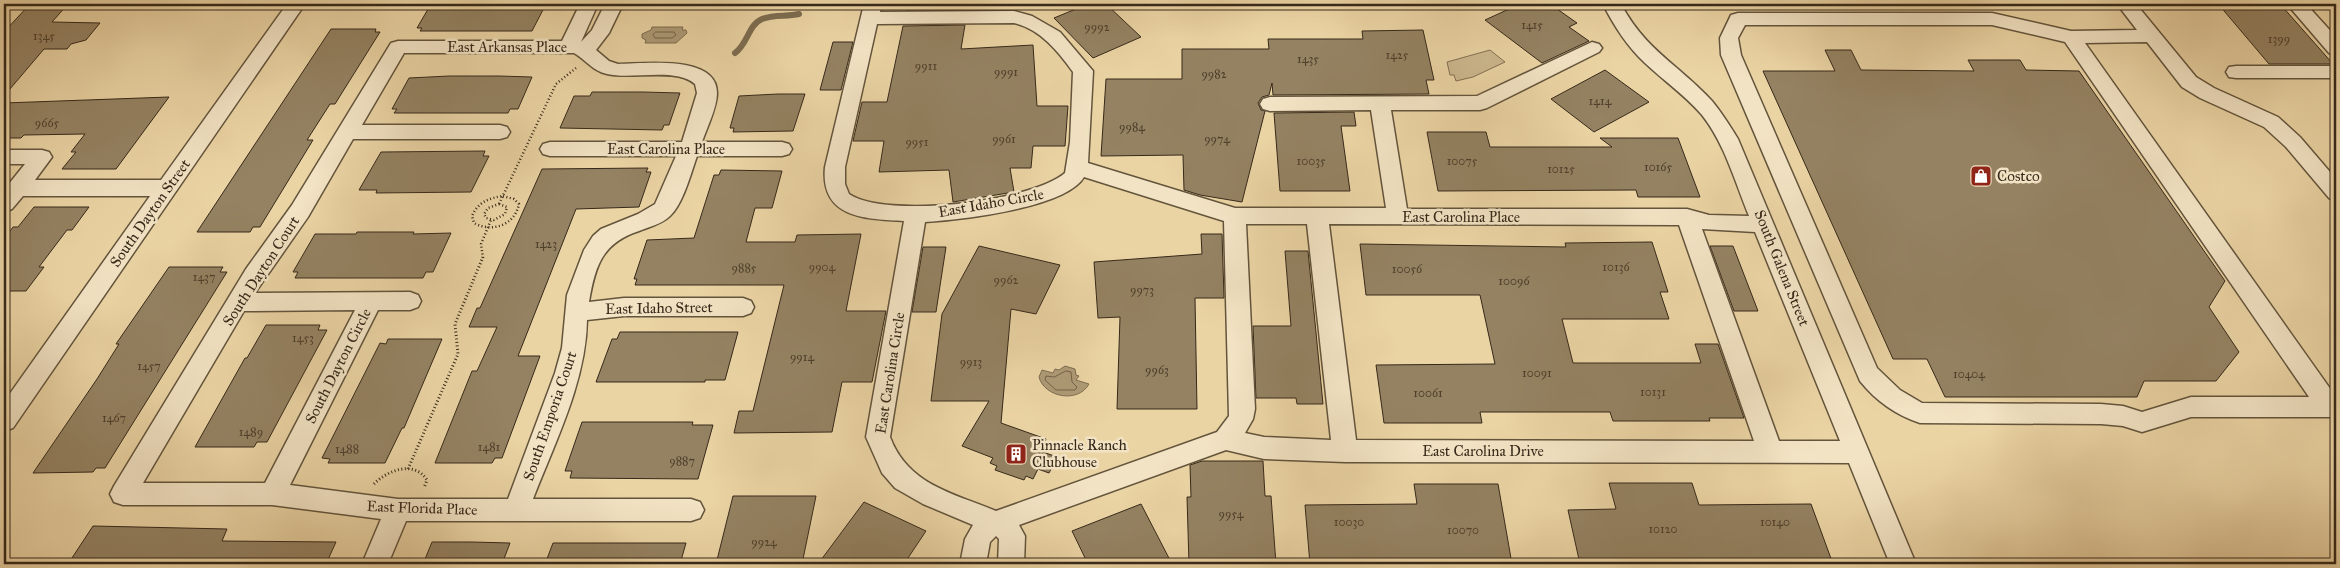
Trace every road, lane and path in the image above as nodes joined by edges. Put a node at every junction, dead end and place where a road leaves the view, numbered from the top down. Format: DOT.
graph roads {
  1 [pos="296,4"];
  2 [pos="589,4"];
  3 [pos="614,4"];
  4 [pos="1612,4"];
  5 [pos="2126,4"];
  6 [pos="2296,4"];
  7 [pos="871,11"];
  8 [pos="1735,12"];
  9 [pos="2152,36"];
  10 [pos="2071,37"];
  11 [pos="398,47"];
  12 [pos="1592,48"];
  13 [pos="2336,49"];
  14 [pos="583,52"];
  15 [pos="2236,72"];
  16 [pos="2336,72"];
  17 [pos="699,75"];
  18 [pos="1270,104"];
  19 [pos="1380,104"];
  20 [pos="347,132"];
  21 [pos="500,132"];
  22 [pos="550,149"];
  23 [pos="688,149"];
  24 [pos="782,149"];
  25 [pos="4,157"];
  26 [pos="1078,167"];
  27 [pos="17,188"];
  28 [pos="167,188"];
  29 [pos="2336,193"];
  30 [pos="503,196"];
  31 [pos="4,204"];
  32 [pos="499,204"];
  33 [pos="473,212"];
  34 [pos="484,212"];
  35 [pos="506,212"];
  36 [pos="517,212"];
  37 [pos="916,214"];
  38 [pos="1235,216"];
  39 [pos="1317,217"];
  40 [pos="1398,217"];
  41 [pos="1686,217"];
  42 [pos="1761,217"];
  43 [pos="491,220"];
  44 [pos="487,228"];
  45 [pos="371,301"];
  46 [pos="410,301"];
  47 [pos="239,302"];
  48 [pos="744,307"];
  49 [pos="576,312"];
  50 [pos="2332,407"];
  51 [pos="4,421"];
  52 [pos="1226,439"];
  53 [pos="1344,451"];
  54 [pos="1770,452"];
  55 [pos="1857,452"];
  56 [pos="408,469"];
  57 [pos="123,494"];
  58 [pos="272,494"];
  59 [pos="368,508"];
  60 [pos="408,510"];
  61 [pos="516,510"];
  62 [pos="691,510"];
  63 [pos="996,522"];
  64 [pos="375,564"];
  65 [pos="974,564"];
  66 [pos="1011,564"];
  67 [pos="1903,564"];
  1 -- 28 [label="street, South Dayton Street"];
  2 -- 14 [label="street"];
  3 -- 14 [label="street"];
  4 -- 42 [label="street, South Galena Street"];
  5 -- 9 [label="street"];
  6 -- 13 [label="street"];
  7 -- 26 [label="street, East Idaho Circle"];
  7 -- 37 [label="street, East Idaho Circle"];
  8 -- 10 [label="street"];
  8 -- 50 [label="street"];
  9 -- 10 [label="street"];
  9 -- 29 [label="street"];
  10 -- 50 [label="street"];
  11 -- 14 [label="street, East Arkansas Place"];
  11 -- 20 [label="street, South Dayton Court"];
  12 -- 19 [label="street"];
  14 -- 17 [label="street, East Arkansas Place"];
  14 -- 30 [label="path"];
  15 -- 16 [label="street"];
  17 -- 23 [label="street, South Emporia Court"];
  18 -- 19 [label="street"];
  19 -- 40 [label="street"];
  20 -- 21 [label="street"];
  20 -- 47 [label="street, South Dayton Court"];
  22 -- 23 [label="street, East Carolina Place"];
  23 -- 24 [label="street, East Carolina Place"];
  23 -- 49 [label="street, South Emporia Court"];
  25 -- 27 [label="street"];
  26 -- 37 [label="street, East Idaho Circle"];
  26 -- 38 [label="street"];
  27 -- 28 [label="street"];
  27 -- 31 [label="street"];
  28 -- 51 [label="street, South Dayton Street"];
  30 -- 32 [label="path"];
  30 -- 33 [label="path"];
  30 -- 36 [label="path"];
  32 -- 34 [label="path"];
  32 -- 35 [label="path"];
  33 -- 34 [label="path"];
  33 -- 44 [label="path"];
  34 -- 43 [label="path"];
  35 -- 36 [label="path"];
  35 -- 43 [label="path"];
  36 -- 44 [label="path"];
  37 -- 63 [label="street, East Carolina Circle"];
  38 -- 39 [label="street, East Carolina Place"];
  38 -- 52 [label="street"];
  39 -- 40 [label="street, East Carolina Place"];
  39 -- 53 [label="street"];
  40 -- 41 [label="street, East Carolina Place"];
  41 -- 42 [label="street, East Carolina Place"];
  41 -- 54 [label="street"];
  42 -- 55 [label="street, South Galena Street"];
  43 -- 44 [label="path"];
  44 -- 56 [label="path"];
  45 -- 46 [label="street"];
  45 -- 47 [label="street, South Dayton Circle"];
  45 -- 58 [label="street, South Dayton Circle"];
  47 -- 57 [label="street, South Dayton Court"];
  48 -- 49 [label="street, East Idaho Street"];
  49 -- 61 [label="street, South Emporia Court"];
  52 -- 53 [label="street"];
  52 -- 63 [label="street"];
  53 -- 54 [label="street, East Carolina Drive"];
  54 -- 55 [label="street, East Carolina Drive"];
  55 -- 67 [label="street, South Galena Street"];
  56 -- 59 [label="path"];
  56 -- 60 [label="path"];
  57 -- 58 [label="street, East Florida Place"];
  58 -- 59 [label="street, East Florida Place"];
  59 -- 60 [label="street, East Florida Place"];
  60 -- 61 [label="street, East Florida Place"];
  60 -- 64 [label="street"];
  61 -- 62 [label="street, East Florida Place"];
  63 -- 65 [label="street"];
  63 -- 66 [label="street"];
}
